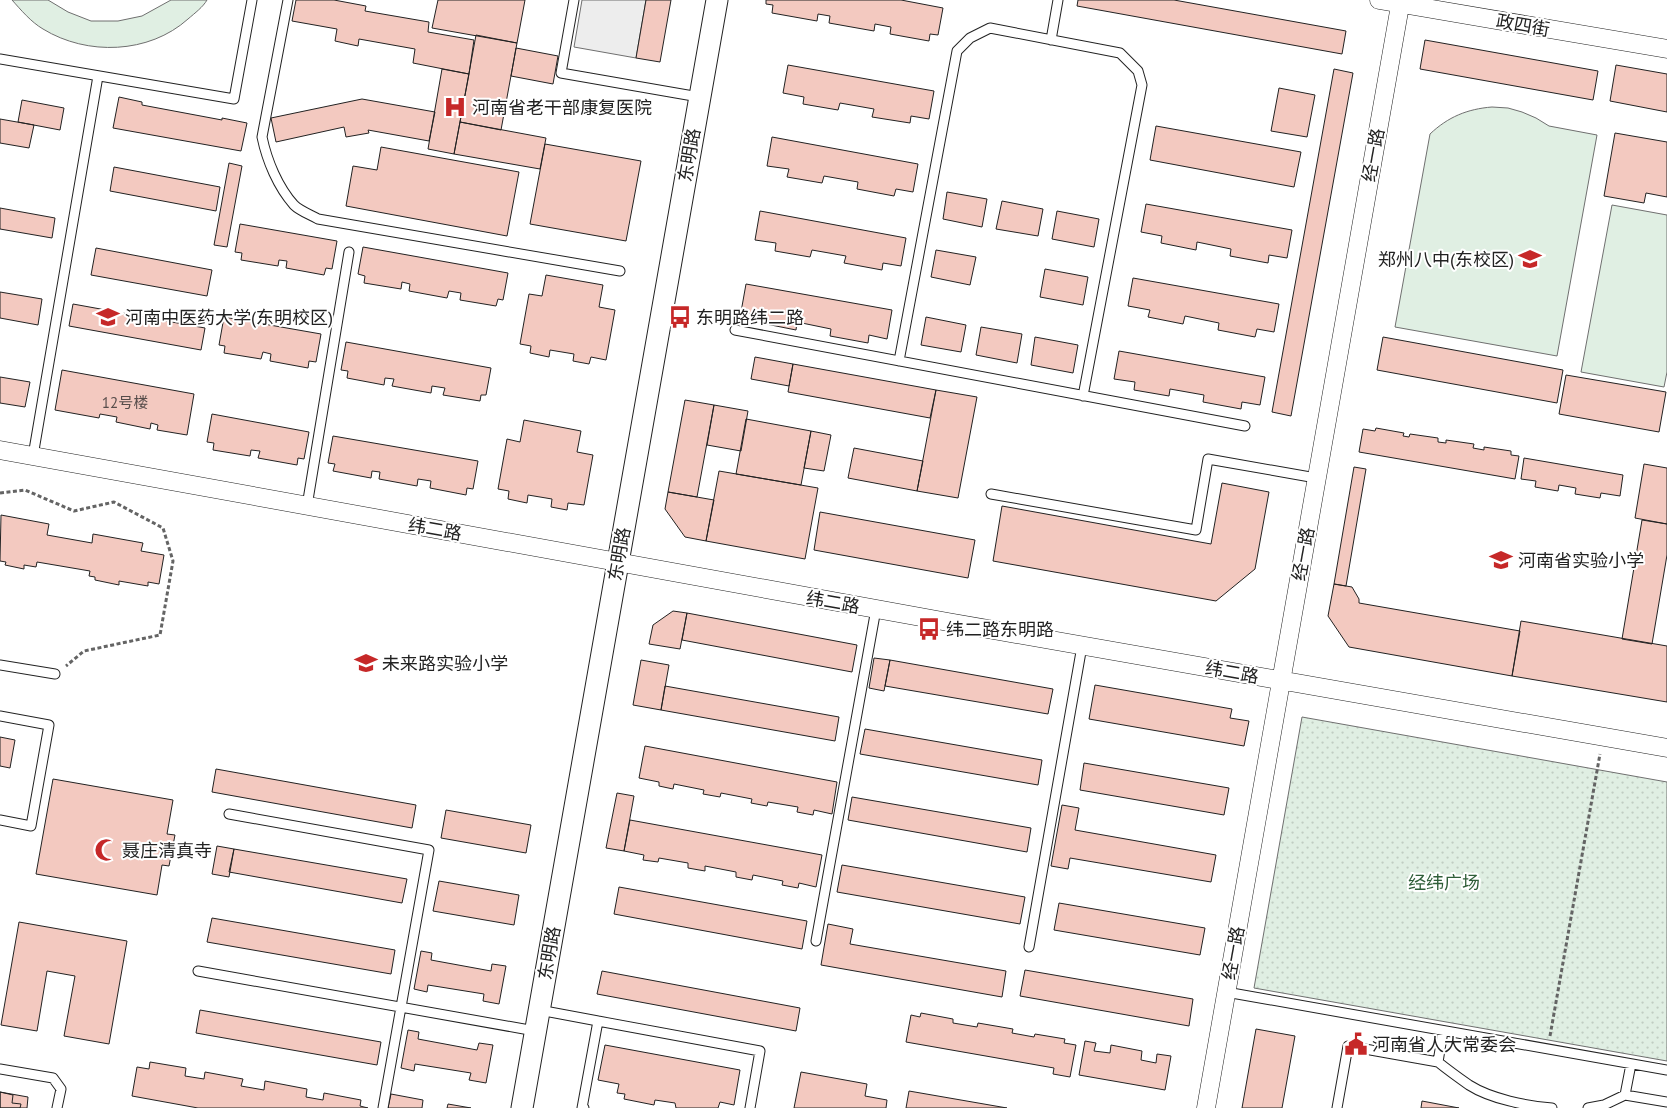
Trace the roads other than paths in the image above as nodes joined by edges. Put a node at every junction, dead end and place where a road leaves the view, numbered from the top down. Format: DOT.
graph roads {
  1 [pos="252,0"];
  2 [pos="288,0"];
  3 [pos="574,0"];
  4 [pos="717,0"];
  5 [pos="1058,0"];
  6 [pos="1379,0"];
  7 [pos="1400,2"];
  8 [pos="1051,40"];
  9 [pos="1667,49"];
  10 [pos="0,59"];
  11 [pos="98,76"];
  12 [pos="700,97"];
  13 [pos="349,252"];
  14 [pos="620,271"];
  15 [pos="735,330"];
  16 [pos="899,361"];
  17 [pos="1084,396"];
  18 [pos="1245,426"];
  19 [pos="0,450"];
  20 [pos="33,456"];
  21 [pos="1316,478"];
  22 [pos="991,494"];
  23 [pos="307,506"];
  24 [pos="618,562"];
  25 [pos="876,609"];
  26 [pos="1082,646"];
  27 [pos="0,665"];
  28 [pos="56,674"];
  29 [pos="1281,681"];
  30 [pos="0,716"];
  31 [pos="1667,748"];
  32 [pos="229,814"];
  33 [pos="0,820"];
  34 [pos="816,941"];
  35 [pos="1029,947"];
  36 [pos="198,971"];
  37 [pos="1226,992"];
  38 [pos="401,1007"];
  39 [pos="537,1020"];
  40 [pos="598,1021"];
  41 [pos="1444,1031"];
  42 [pos="1438,1062"];
  43 [pos="1631,1064"];
  44 [pos="0,1069"];
  45 [pos="1667,1070"];
  46 [pos="1625,1095"];
  47 [pos="1667,1102"];
  48 [pos="57,1108"];
  49 [pos="383,1108"];
  50 [pos="522,1108"];
  51 [pos="584,1108"];
  52 [pos="750,1108"];
  53 [pos="1206,1108"];
  54 [pos="1338,1108"];
  55 [pos="1552,1108"];
  56 [pos="1588,1108"];
  1 -- 11 [label="lane"];
  2 -- 14 [label="lane"];
  3 -- 12 [label="lane"];
  4 -- 12 [label="street, 东明路"];
  5 -- 8 [label="lane"];
  6 -- 7 [label="street, 政四街"];
  7 -- 9 [label="street, 政四街"];
  7 -- 21 [label="street, 经一路"];
  8 -- 16 [label="lane"];
  8 -- 17 [label="lane"];
  10 -- 11 [label="lane"];
  11 -- 20 [label="lane"];
  12 -- 24 [label="street, 东明路"];
  13 -- 23 [label="lane"];
  15 -- 16 [label="lane"];
  16 -- 17 [label="lane"];
  17 -- 18 [label="lane"];
  19 -- 20 [label="street, 纬二路"];
  20 -- 23 [label="street, 纬二路"];
  21 -- 22 [label="lane"];
  21 -- 29 [label="street, 经一路"];
  23 -- 24 [label="street, 纬二路"];
  24 -- 25 [label="street, 纬二路"];
  24 -- 39 [label="street, 东明路"];
  25 -- 26 [label="street, 纬二路"];
  25 -- 34 [label="lane"];
  26 -- 29 [label="street, 纬二路"];
  26 -- 35 [label="lane"];
  27 -- 28 [label="lane"];
  29 -- 31 [label="street, 纬二路"];
  29 -- 37 [label="street, 经一路"];
  30 -- 33 [label="lane"];
  32 -- 38 [label="lane"];
  36 -- 38 [label="lane"];
  37 -- 41 [label="lane"];
  37 -- 53 [label="street, 经一路"];
  38 -- 39 [label="lane"];
  38 -- 49 [label="lane"];
  39 -- 40 [label="lane"];
  39 -- 50 [label="street, 东明路"];
  40 -- 51 [label="lane"];
  40 -- 52 [label="lane"];
  41 -- 42 [label="lane"];
  41 -- 43 [label="lane"];
  42 -- 54 [label="lane"];
  42 -- 55 [label="lane"];
  43 -- 45 [label="lane"];
  43 -- 46 [label="lane"];
  44 -- 48 [label="lane"];
  46 -- 47 [label="lane"];
  46 -- 56 [label="lane"];
}
